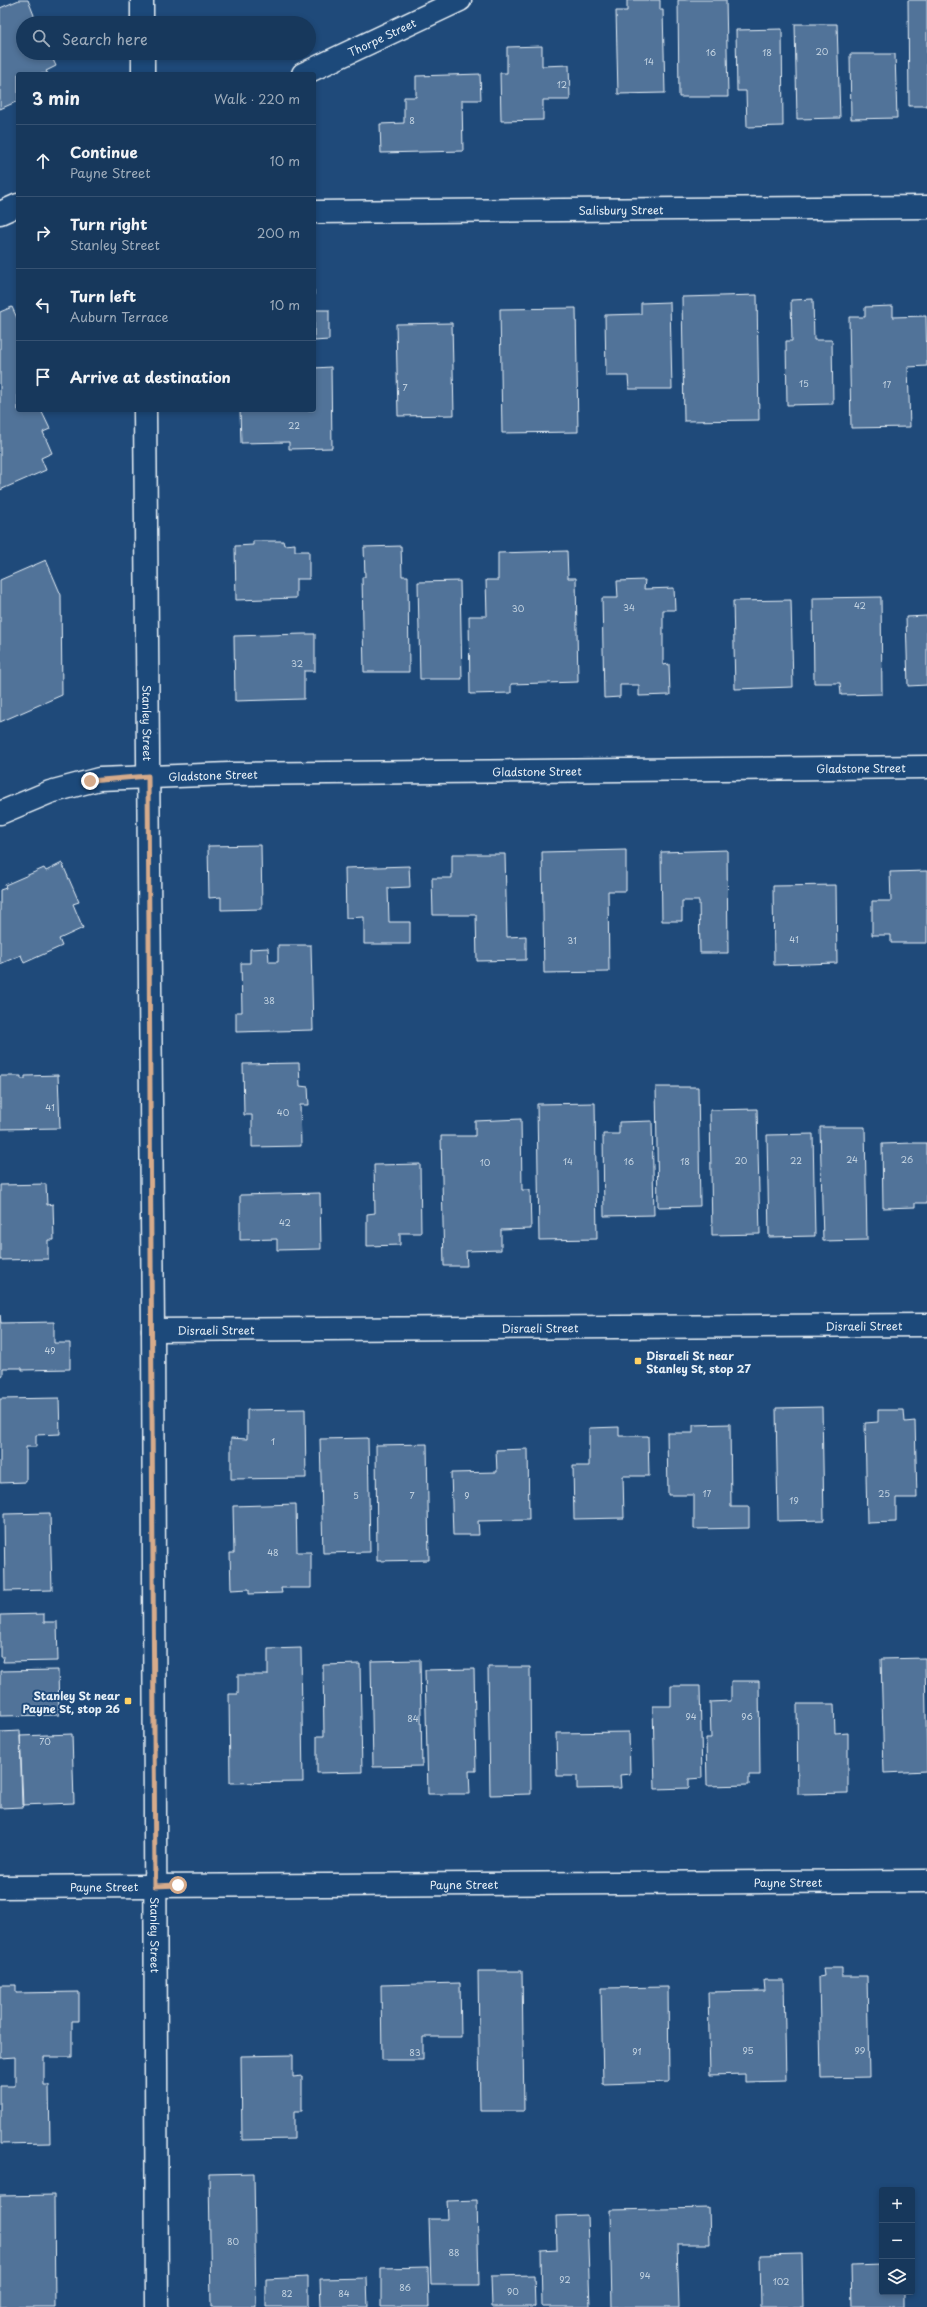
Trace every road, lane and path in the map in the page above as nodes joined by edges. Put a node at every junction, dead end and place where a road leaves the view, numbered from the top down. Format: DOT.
graph roads {
  1 [pos="142,0"];
  2 [pos="460,0"];
  3 [pos="142,16"];
  4 [pos="143,60"];
  5 [pos="143,72"];
  6 [pos="307,72"];
  7 [pos="16,206"];
  8 [pos="927,207"];
  9 [pos="316,212"];
  10 [pos="0,213"];
  11 [pos="145,412"];
  12 [pos="927,767"];
  13 [pos="148,776"];
  14 [pos="0,813"];
  15 [pos="927,1325"];
  16 [pos="153,1330"];
  17 [pos="927,1881"];
  18 [pos="155,1886"];
  19 [pos="0,1887"];
  20 [pos="157,2307"];
  1 -- 3 [label="street"];
  2 -- 6 [label="street, Thorpe Street"];
  4 -- 5 [label="street"];
  7 -- 10 [label="street"];
  8 -- 9 [label="street, Salisbury Street"];
  11 -- 13 [label="street, Stanley Street"];
  12 -- 13 [label="street, Gladstone Street"];
  13 -- 14 [label="street, Gladstone Street"];
  13 -- 16 [label="street, Stanley Street"];
  15 -- 16 [label="street, Disraeli Street"];
  16 -- 18 [label="street, Stanley Street"];
  17 -- 18 [label="street, Payne Street"];
  18 -- 19 [label="street, Payne Street"];
  18 -- 20 [label="street, Stanley Street"];
}
